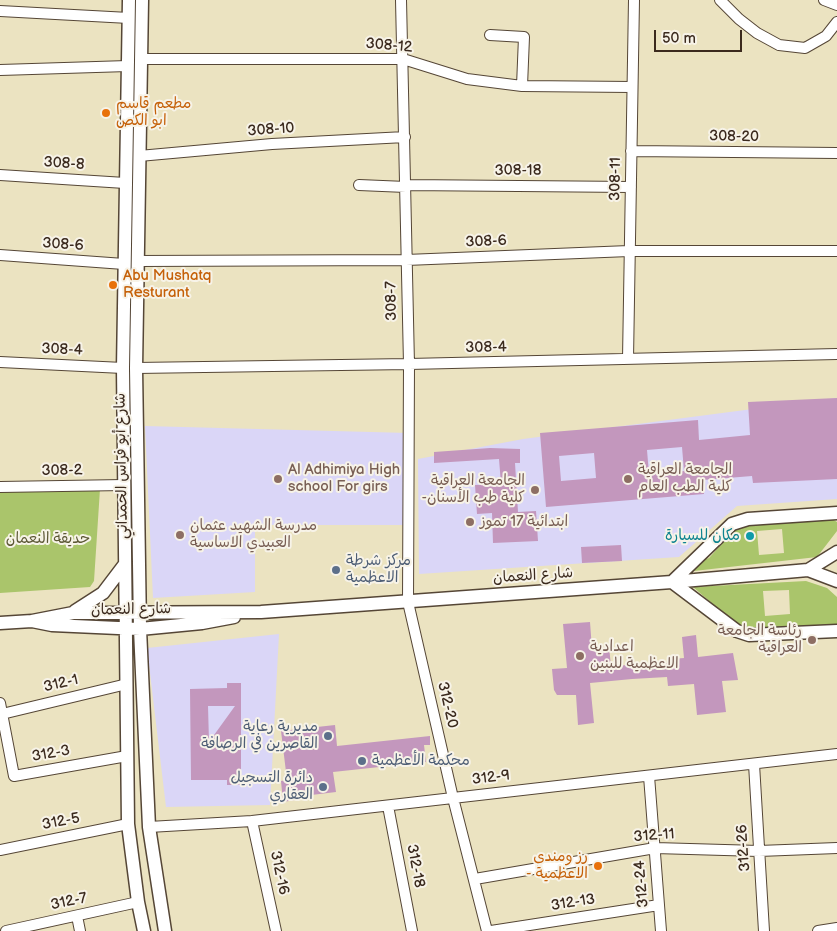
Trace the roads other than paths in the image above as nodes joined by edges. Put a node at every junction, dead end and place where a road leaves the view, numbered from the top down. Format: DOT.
graph roads {
  1 [pos="129,0"];
  2 [pos="142,0"];
  3 [pos="400,0"];
  4 [pos="634,0"];
  5 [pos="720,0"];
  6 [pos="824,0"];
  7 [pos="837,6"];
  8 [pos="0,11"];
  9 [pos="129,18"];
  10 [pos="837,22"];
  11 [pos="490,35"];
  12 [pos="141,59"];
  13 [pos="403,59"];
  14 [pos="128,66"];
  15 [pos="0,70"];
  16 [pos="522,86"];
  17 [pos="632,87"];
  18 [pos="405,137"];
  19 [pos="631,151"];
  20 [pos="837,153"];
  21 [pos="139,156"];
  22 [pos="0,174"];
  23 [pos="125,183"];
  24 [pos="359,185"];
  25 [pos="406,186"];
  26 [pos="630,187"];
  27 [pos="629,251"];
  28 [pos="837,251"];
  29 [pos="0,256"];
  30 [pos="406,260"];
  31 [pos="131,263"];
  32 [pos="837,354"];
  33 [pos="628,359"];
  34 [pos="0,362"];
  35 [pos="409,364"];
  36 [pos="130,368"];
  37 [pos="124,485"];
  38 [pos="0,487"];
  39 [pos="837,513"];
  40 [pos="837,553"];
  41 [pos="125,564"];
  42 [pos="808,570"];
  43 [pos="837,581"];
  44 [pos="672,582"];
  45 [pos="408,602"];
  46 [pos="126,612"];
  47 [pos="140,612"];
  48 [pos="261,612"];
  49 [pos="73,613"];
  50 [pos="32,621"];
  51 [pos="0,623"];
  52 [pos="126,629"];
  53 [pos="140,629"];
  54 [pos="837,631"];
  55 [pos="127,684"];
  56 [pos="0,703"];
  57 [pos="2,714"];
  58 [pos="4,743"];
  59 [pos="837,754"];
  60 [pos="127,756"];
  61 [pos="754,764"];
  62 [pos="649,776"];
  63 [pos="453,798"];
  64 [pos="388,806"];
  65 [pos="252,821"];
  66 [pos="128,824"];
  67 [pos="149,827"];
  68 [pos="654,848"];
  69 [pos="837,848"];
  70 [pos="0,850"];
  71 [pos="759,851"];
  72 [pos="474,879"];
  73 [pos="158,898"];
  74 [pos="138,902"];
  75 [pos="659,905"];
  76 [pos="77,916"];
  77 [pos="837,928"];
  78 [pos="18,930"];
  79 [pos="6,931"];
  80 [pos="80,931"];
  81 [pos="144,931"];
  82 [pos="165,931"];
  83 [pos="276,931"];
  84 [pos="412,931"];
  85 [pos="487,931"];
  86 [pos="492,931"];
  87 [pos="661,931"];
  88 [pos="764,931"];
  89 [pos="818,931"];
  1 -- 9 [label="street, شارع أبو فراس الحمداني"];
  2 -- 12 [label="street, شارع أبو فراس الحمداني"];
  3 -- 13 [label="street, 308-7"];
  4 -- 17 [label="street, 308-11"];
  5 -- 10 [label="street"];
  6 -- 7 [label="street"];
  8 -- 9 [label="street"];
  9 -- 14 [label="street, شارع أبو فراس الحمداني"];
  11 -- 16 [label="street"];
  12 -- 13 [label="street, 308-12"];
  12 -- 21 [label="street, شارع أبو فراس الحمداني"];
  13 -- 16 [label="street, 308-12"];
  13 -- 18 [label="street, 308-7"];
  14 -- 15 [label="street"];
  14 -- 23 [label="street, شارع أبو فراس الحمداني"];
  16 -- 17 [label="street, 308-12"];
  17 -- 19 [label="street, 308-11"];
  18 -- 21 [label="street, 308-10"];
  18 -- 25 [label="street, 308-7"];
  19 -- 20 [label="street, 308-20"];
  19 -- 26 [label="street, 308-11"];
  21 -- 31 [label="street, شارع أبو فراس الحمداني"];
  22 -- 23 [label="street, 308-8"];
  23 -- 31 [label="street, شارع أبو فراس الحمداني"];
  24 -- 25 [label="street, 308-18"];
  25 -- 26 [label="street, 308-18"];
  25 -- 30 [label="street, 308-7"];
  26 -- 27 [label="street, 308-11"];
  27 -- 28 [label="street, 308-6"];
  27 -- 30 [label="street, 308-6"];
  27 -- 33 [label="street, 308-11"];
  29 -- 31 [label="street, 308-6"];
  30 -- 31 [label="street, 308-6"];
  30 -- 35 [label="street, 308-7"];
  31 -- 36 [label="street, شارع أبو فراس الحمداني"];
  32 -- 33 [label="street, 308-4"];
  33 -- 35 [label="street, 308-4"];
  34 -- 36 [label="street, 308-4"];
  35 -- 36 [label="street, 308-4"];
  35 -- 45 [label="street, 308-7"];
  36 -- 37 [label="street, شارع أبو فراس الحمداني"];
  36 -- 47 [label="street, شارع أبو فراس الحمداني"];
  37 -- 38 [label="street, 308-2"];
  37 -- 41 [label="street, شارع أبو فراس الحمداني"];
  39 -- 44 [label="street"];
  40 -- 42 [label="street, شارع النعمان"];
  40 -- 43 [label="street"];
  41 -- 46 [label="street, شارع أبو فراس الحمداني"];
  41 -- 49 [label="street"];
  42 -- 43 [label="street, شارع النعمان"];
  42 -- 44 [label="street, شارع النعمان"];
  44 -- 45 [label="street, شارع النعمان"];
  44 -- 54 [label="street"];
  45 -- 48 [label="street, شارع النعمان"];
  45 -- 63 [label="street, 312-20"];
  46 -- 47 [label="street, شارع النعمان"];
  46 -- 49 [label="street, شارع النعمان"];
  46 -- 52 [label="street, شارع أبو فراس الحمداني"];
  47 -- 48 [label="street, شارع النعمان"];
  47 -- 53 [label="street, شارع أبو فراس الحمداني"];
  48 -- 53 [label="street, شارع النعمان"];
  49 -- 50 [label="street, شارع النعمان"];
  50 -- 51 [label="street, شارع النعمان"];
  50 -- 52 [label="street, شارع النعمان"];
  52 -- 53 [label="street, شارع النعمان"];
  52 -- 55 [label="street, شارع أبو فراس الحمداني"];
  53 -- 67 [label="street, شارع أبو فراس الحمداني"];
  55 -- 57 [label="street, 312-1"];
  55 -- 60 [label="street, شارع أبو فراس الحمداني"];
  56 -- 57 [label="street, 312-3"];
  57 -- 58 [label="street, 312-3"];
  58 -- 60 [label="street, 312-3"];
  59 -- 61 [label="street, 312-9"];
  60 -- 66 [label="street, شارع أبو فراس الحمداني"];
  61 -- 62 [label="street, 312-9"];
  61 -- 71 [label="street, 312-26"];
  62 -- 63 [label="street, 312-9"];
  62 -- 68 [label="street, 312-24"];
  63 -- 64 [label="street, 312-9"];
  63 -- 72 [label="street, 312-20"];
  64 -- 65 [label="street, 312-9"];
  64 -- 84 [label="street, 312-18"];
  65 -- 67 [label="street, 312-9"];
  65 -- 83 [label="street, 312-16"];
  66 -- 70 [label="street, 312-5"];
  66 -- 74 [label="street, شارع أبو فراس الحمداني"];
  67 -- 73 [label="street, شارع أبو فراس الحمداني"];
  68 -- 71 [label="street, 312-11"];
  68 -- 72 [label="street, 312-11"];
  68 -- 75 [label="street, 312-24"];
  69 -- 71 [label="street, 312-11"];
  71 -- 88 [label="street, 312-26"];
  72 -- 85 [label="street, 312-20"];
  73 -- 74 [label="street"];
  73 -- 82 [label="street, شارع أبو فراس الحمداني"];
  74 -- 76 [label="street, 312-7"];
  74 -- 81 [label="street, شارع أبو فراس الحمداني"];
  75 -- 86 [label="street, 312-13"];
  75 -- 87 [label="street, 312-24"];
  76 -- 78 [label="street, 312-7"];
  76 -- 80 [label="street"];
  77 -- 89 [label="street"];
  78 -- 79 [label="street, 312-7"];
}
